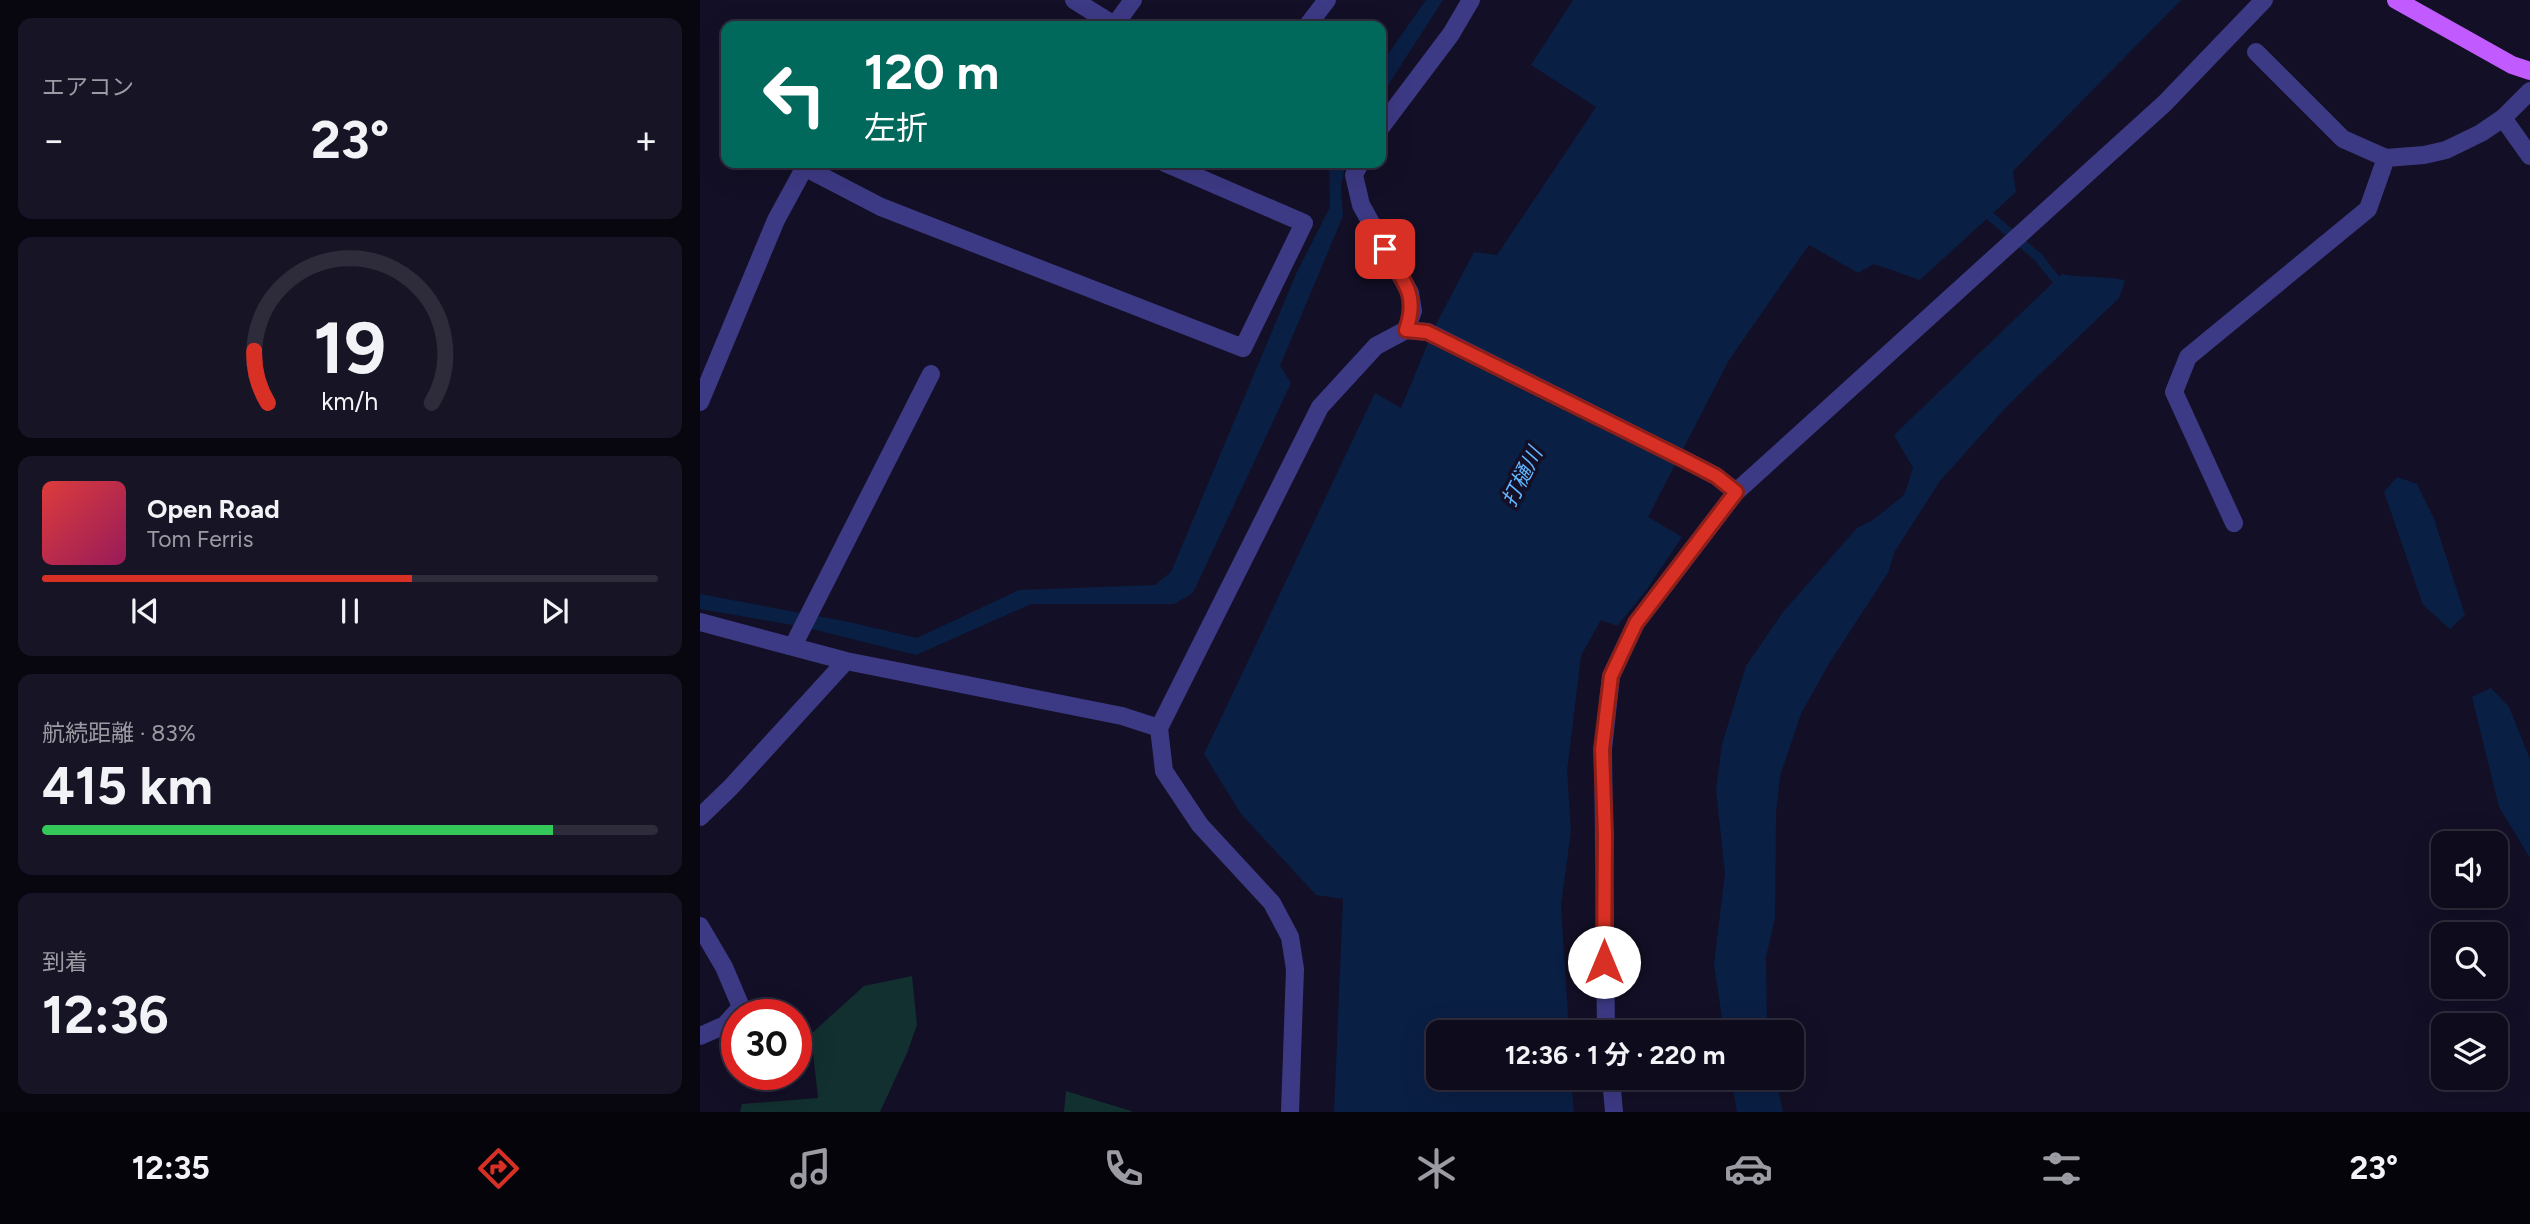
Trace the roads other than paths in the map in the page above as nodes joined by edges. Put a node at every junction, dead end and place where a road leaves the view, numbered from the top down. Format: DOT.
graph roads {
  1 [pos="1074,0"];
  2 [pos="1133,0"];
  3 [pos="1326,0"];
  4 [pos="1471,0"];
  5 [pos="2264,0"];
  6 [pos="2396,0"];
  7 [pos="1106,21"];
  8 [pos="1118,21"];
  9 [pos="1311,21"];
  10 [pos="2256,52"];
  11 [pos="2530,71"];
  12 [pos="2530,91"];
  13 [pos="1386,120"];
  14 [pos="2507,122"];
  15 [pos="2526,151"];
  16 [pos="2386,158"];
  17 [pos="804,168"];
  18 [pos="811,168"];
  19 [pos="1358,168"];
  20 [pos="1204,171"];
  21 [pos="1406,330"];
  22 [pos="931,374"];
  23 [pos="700,402"];
  24 [pos="1736,492"];
  25 [pos="2234,523"];
  26 [pos="700,622"];
  27 [pos="797,638"];
  28 [pos="846,661"];
  29 [pos="1159,728"];
  30 [pos="700,817"];
  31 [pos="700,926"];
  32 [pos="1605,1020"];
  33 [pos="700,1037"];
  34 [pos="1612,1090"];
  35 [pos="1290,1112"];
  36 [pos="1614,1112"];
  1 -- 7 [label="street"];
  2 -- 8 [label="street"];
  3 -- 9 [label="street"];
  4 -- 13 [label="street"];
  5 -- 24 [label="street"];
  6 -- 11 [label="main road"];
  10 -- 16 [label="street"];
  12 -- 14 [label="street"];
  14 -- 15 [label="street"];
  14 -- 16 [label="street"];
  16 -- 25 [label="street"];
  17 -- 23 [label="street"];
  18 -- 20 [label="street"];
  19 -- 21 [label="street"];
  21 -- 24 [label="street"];
  21 -- 29 [label="street"];
  22 -- 27 [label="street"];
  24 -- 32 [label="street"];
  26 -- 27 [label="street"];
  27 -- 28 [label="street"];
  28 -- 29 [label="street"];
  28 -- 30 [label="street"];
  29 -- 35 [label="street"];
  31 -- 33 [label="street"];
  34 -- 36 [label="street"];
}
